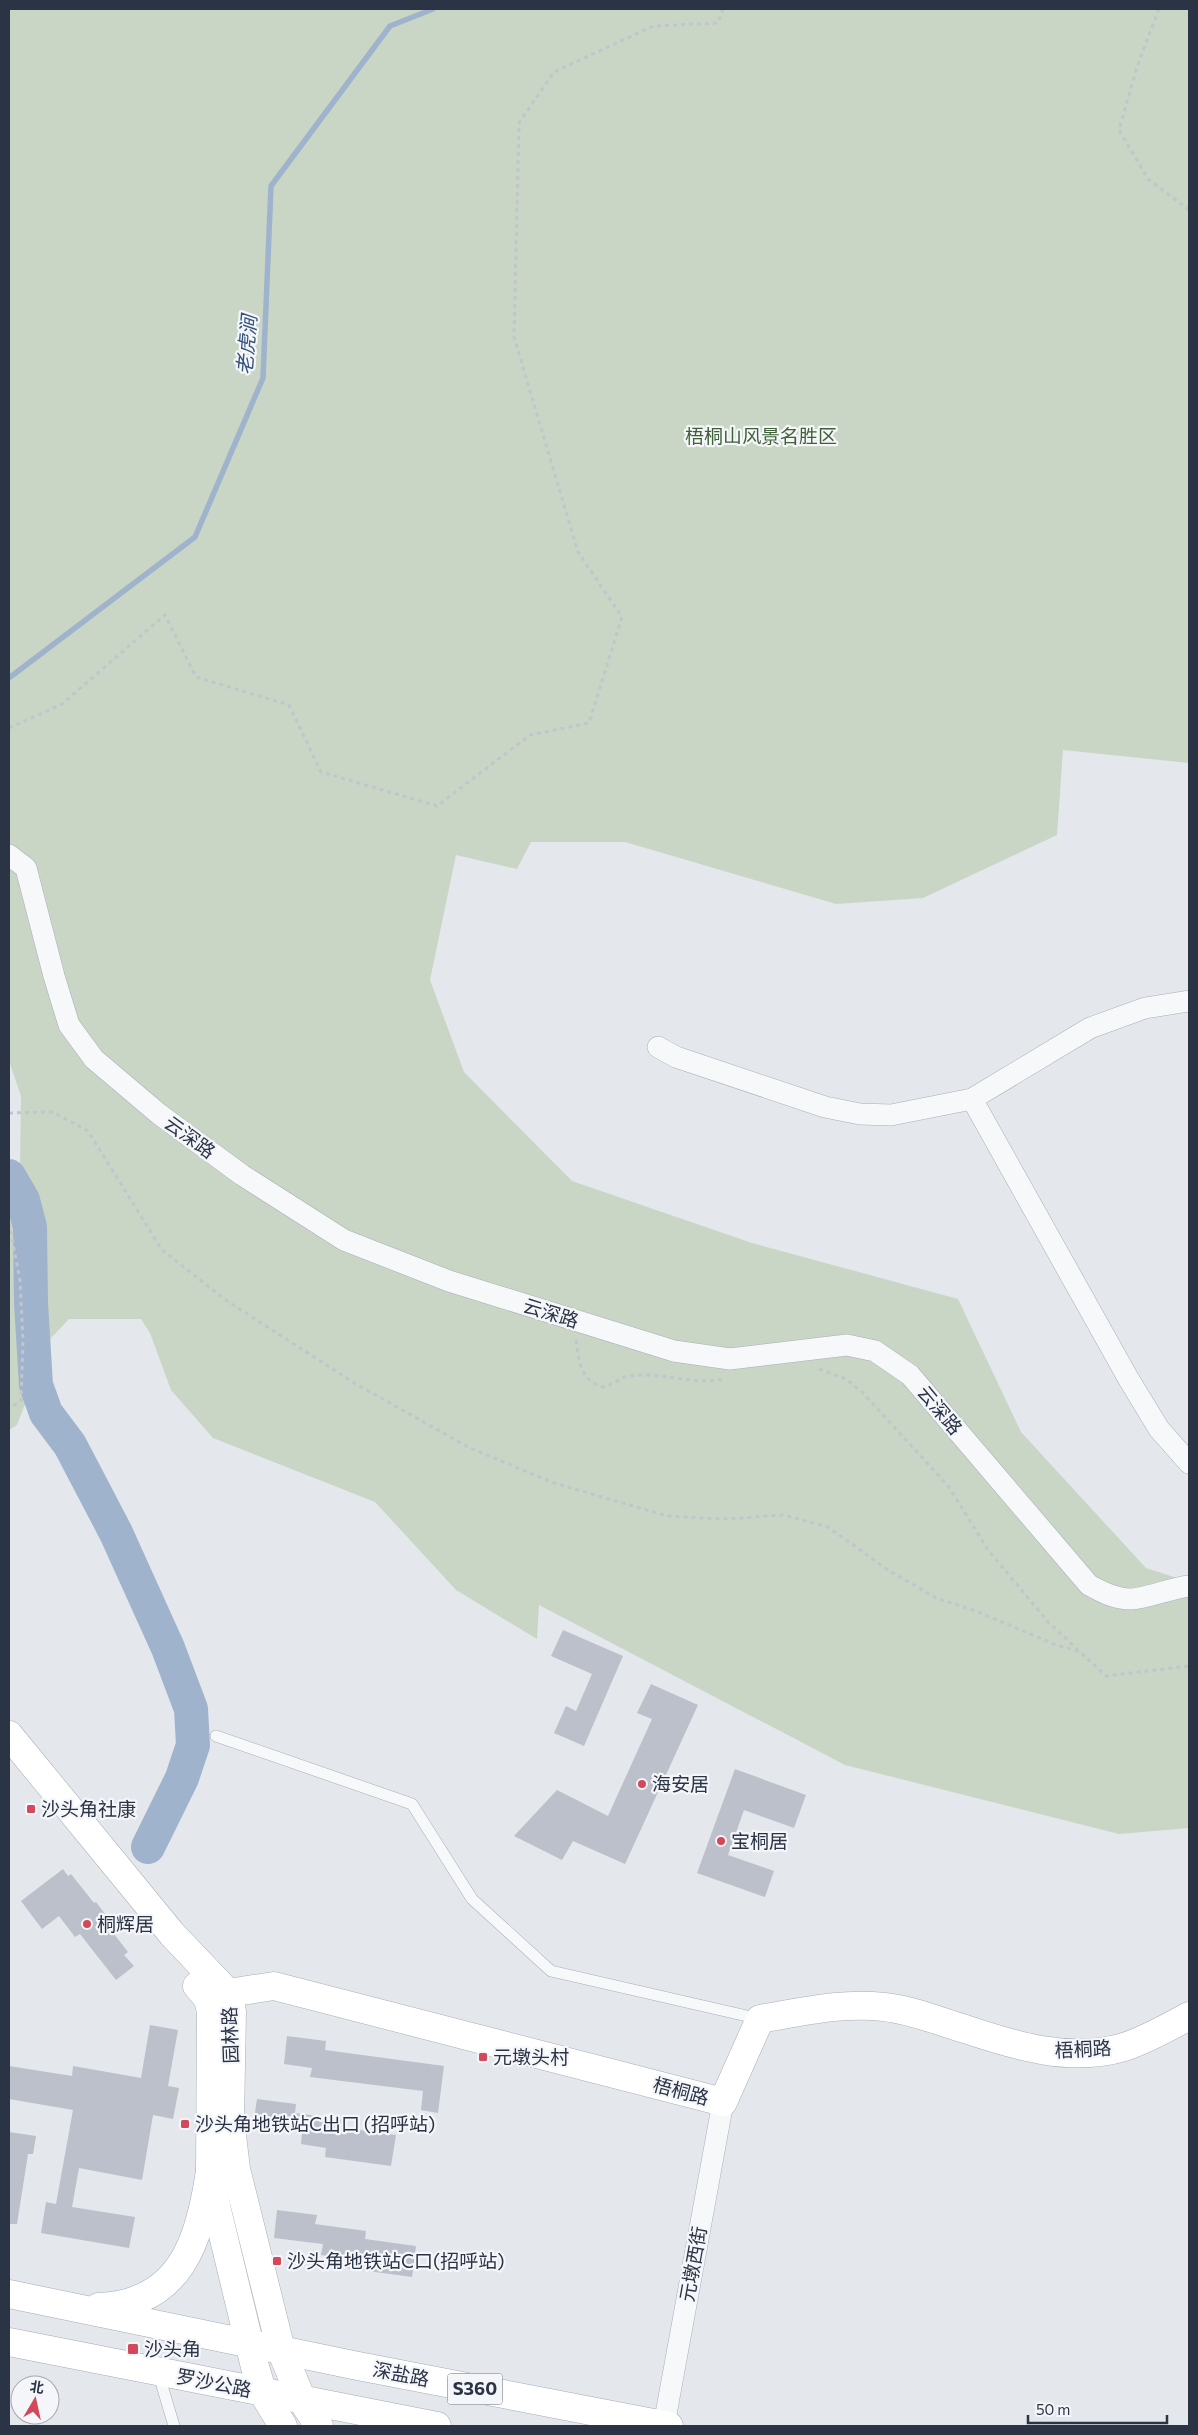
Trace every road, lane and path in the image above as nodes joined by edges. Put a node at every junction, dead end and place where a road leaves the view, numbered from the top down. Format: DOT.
graph roads {
  1 [pos="723,9"];
  2 [pos="1159,9"];
  3 [pos="1189,210"];
  4 [pos="9,728"];
  5 [pos="9,855"];
  6 [pos="1189,1001"];
  7 [pos="658,1047"];
  8 [pos="972,1099"];
  9 [pos="9,1113"];
  10 [pos="9,1223"];
  11 [pos="572,1319"];
  12 [pos="810,1368"];
  13 [pos="725,1379"];
  14 [pos="9,1408"];
  15 [pos="1189,1463"];
  16 [pos="1189,1586"];
  17 [pos="1080,1652"];
  18 [pos="1189,1666"];
  19 [pos="9,1735"];
  20 [pos="216,1736"];
  21 [pos="9,1761"];
  22 [pos="218,1996"];
  23 [pos="1189,2016"];
  24 [pos="760,2019"];
  25 [pos="723,2102"];
  26 [pos="210,2171"];
  27 [pos="9,2294"];
  28 [pos="77,2308"];
  29 [pos="9,2342"];
  30 [pos="248,2343"];
  31 [pos="281,2350"];
  32 [pos="158,2372"];
  33 [pos="264,2393"];
  34 [pos="302,2400"];
  35 [pos="174,2426"];
  36 [pos="283,2426"];
  37 [pos="318,2426"];
  38 [pos="437,2426"];
  39 [pos="666,2426"];
  1 -- 4 [label="path"];
  2 -- 3 [label="path"];
  5 -- 11 [label="street, 云深路"];
  6 -- 8 [label="street"];
  7 -- 8 [label="street"];
  8 -- 15 [label="street"];
  9 -- 17 [label="path"];
  10 -- 14 [label="path"];
  11 -- 13 [label="path"];
  11 -- 16 [label="street, 云深路"];
  12 -- 17 [label="path"];
  17 -- 18 [label="path"];
  19 -- 22 [label="main road, 园林路"];
  20 -- 24 [label="lane"];
  21 -- 22 [label="main road, 园林路"];
  22 -- 25 [label="main road, 梧桐路"];
  22 -- 26 [label="main road, 园林路"];
  22 -- 31 [label="main road, 园林路"];
  23 -- 24 [label="main road, 梧桐路"];
  24 -- 25 [label="main road, 梧桐路"];
  25 -- 39 [label="street, 元墩西街"];
  26 -- 28 [label="main road"];
  26 -- 30 [label="main road, 园林路"];
  27 -- 28 [label="main road, S360"];
  28 -- 30 [label="main road, S360"];
  29 -- 32 [label="main road, 罗沙公路 / S360"];
  30 -- 31 [label="main road, S360"];
  30 -- 33 [label="main road, 园林路"];
  31 -- 34 [label="main road, 园林路"];
  31 -- 39 [label="main road, 深盐路 / S360"];
  32 -- 33 [label="main road, 罗沙公路 / S360"];
  32 -- 35 [label="lane"];
  33 -- 34 [label="main road, 罗沙公路 / S360"];
  33 -- 36 [label="main road, 园林路"];
  34 -- 37 [label="main road, 园林路"];
  34 -- 38 [label="main road, S360"];
}
